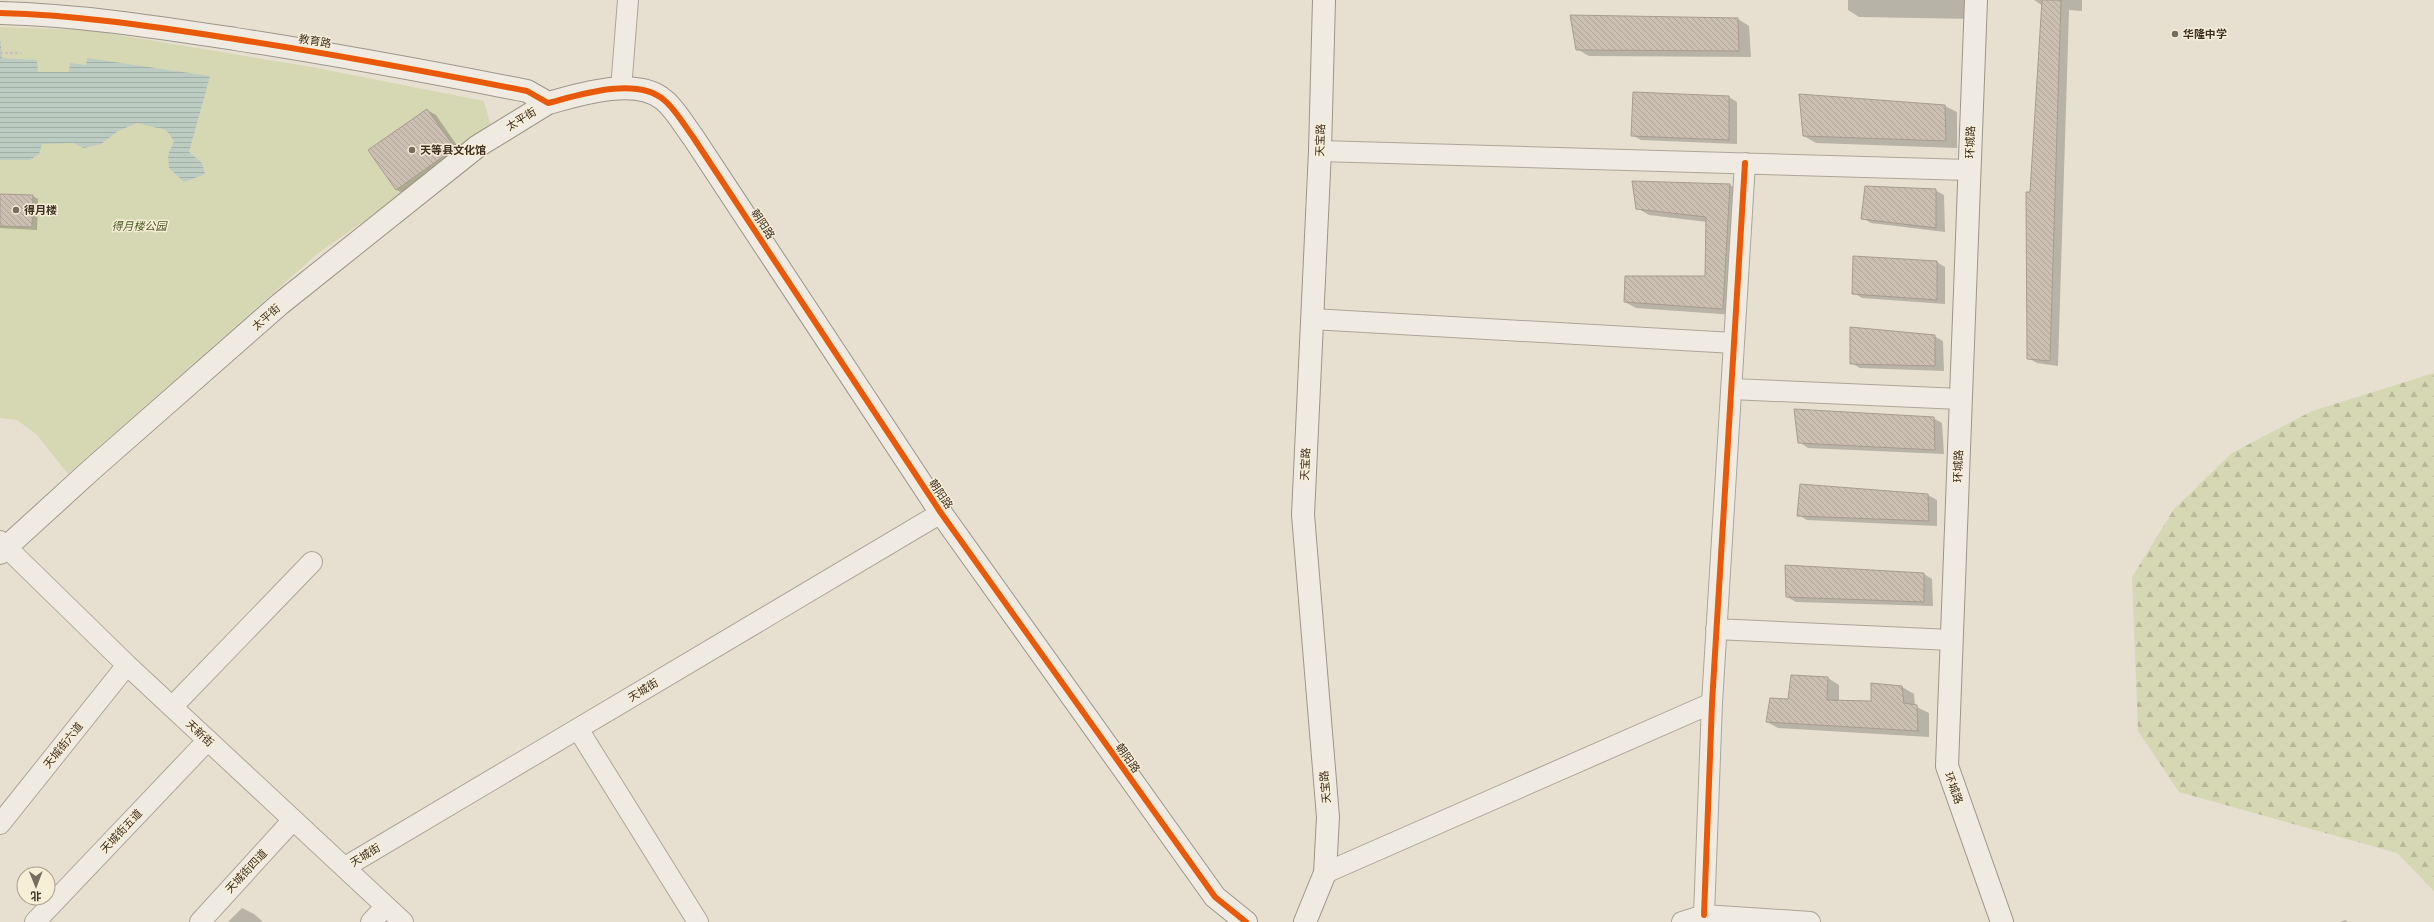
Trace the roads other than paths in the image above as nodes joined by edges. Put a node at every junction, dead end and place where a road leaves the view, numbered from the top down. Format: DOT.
graph roads {
  1 [pos="2,0"];
  2 [pos="628,0"];
  3 [pos="1324,0"];
  4 [pos="1976,0"];
  5 [pos="0,2"];
  6 [pos="0,13"];
  7 [pos="621,89"];
  8 [pos="548,103"];
  9 [pos="1320,151"];
  10 [pos="1745,163"];
  11 [pos="1969,170"];
  12 [pos="1312,320"];
  13 [pos="1734,343"];
  14 [pos="1731,389"];
  15 [pos="1961,399"];
  16 [pos="941,513"];
  17 [pos="2,547"];
  18 [pos="312,562"];
  19 [pos="1716,629"];
  20 [pos="1951,640"];
  21 [pos="126,665"];
  22 [pos="1712,703"];
  23 [pos="172,707"];
  24 [pos="578,728"];
  25 [pos="208,740"];
  26 [pos="293,820"];
  27 [pos="0,824"];
  28 [pos="345,867"];
  29 [pos="1325,873"];
  30 [pos="386,906"];
  31 [pos="1704,915"];
  32 [pos="35,922"];
  33 [pos="200,922"];
  34 [pos="371,922"];
  35 [pos="403,922"];
  36 [pos="698,922"];
  37 [pos="1246,922"];
  38 [pos="1304,922"];
  39 [pos="1682,922"];
  40 [pos="1810,922"];
  41 [pos="2002,922"];
  1 -- 5 [label="street"];
  2 -- 7 [label="street"];
  3 -- 9 [label="street, 天宝路"];
  4 -- 11 [label="street, 环城路"];
  6 -- 8 [label="street, 教育路"];
  7 -- 8 [label="street"];
  7 -- 16 [label="street, 朝阳路"];
  8 -- 17 [label="street, 太平街"];
  9 -- 10 [label="street"];
  9 -- 12 [label="street, 天宝路"];
  10 -- 11 [label="street"];
  10 -- 13 [label="street"];
  11 -- 15 [label="street, 环城路"];
  12 -- 13 [label="street"];
  12 -- 29 [label="street, 天宝路"];
  13 -- 14 [label="street"];
  14 -- 15 [label="street"];
  14 -- 19 [label="street"];
  15 -- 20 [label="street, 环城路"];
  16 -- 24 [label="street, 天城街"];
  16 -- 37 [label="street, 朝阳路"];
  17 -- 21 [label="street, 天新街"];
  18 -- 23 [label="street"];
  19 -- 20 [label="street"];
  19 -- 22 [label="street"];
  20 -- 41 [label="street, 环城路"];
  21 -- 23 [label="street, 天新街"];
  21 -- 27 [label="street, 天城街六道"];
  22 -- 29 [label="street"];
  22 -- 31 [label="street"];
  23 -- 25 [label="street, 天新街"];
  24 -- 28 [label="street, 天城街"];
  24 -- 36 [label="street"];
  25 -- 26 [label="street, 天新街"];
  25 -- 32 [label="street, 天城街五道"];
  26 -- 28 [label="street, 天新街"];
  26 -- 33 [label="street, 天城街四道"];
  28 -- 30 [label="street, 天新街"];
  29 -- 38 [label="street, 天宝路"];
  30 -- 34 [label="street"];
  30 -- 35 [label="street, 天新街"];
  31 -- 39 [label="street"];
  31 -- 40 [label="street"];
}
